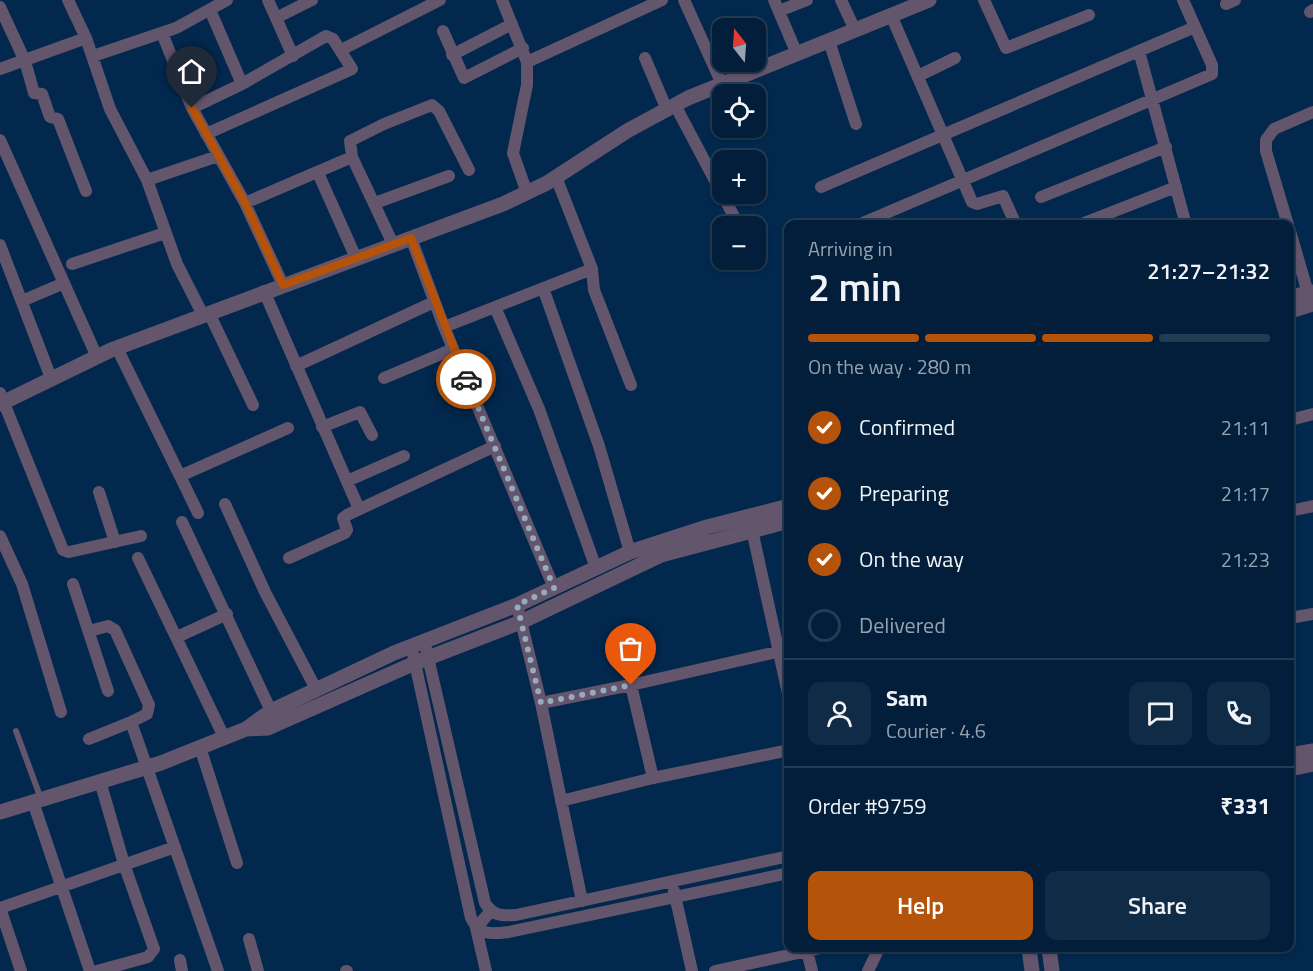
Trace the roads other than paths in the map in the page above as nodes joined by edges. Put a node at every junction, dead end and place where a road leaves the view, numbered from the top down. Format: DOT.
graph roads {
  1 [pos="68,0"];
  2 [pos="227,0"];
  3 [pos="268,0"];
  4 [pos="312,0"];
  5 [pos="440,0"];
  6 [pos="502,0"];
  7 [pos="662,0"];
  8 [pos="684,0"];
  9 [pos="807,0"];
  10 [pos="841,0"];
  11 [pos="929,0"];
  12 [pos="984,0"];
  13 [pos="1183,0"];
  14 [pos="776,6"];
  15 [pos="0,7"];
  16 [pos="210,10"];
  17 [pos="891,15"];
  18 [pos="1089,15"];
  19 [pos="276,18"];
  20 [pos="512,24"];
  21 [pos="1194,27"];
  22 [pos="855,30"];
  23 [pos="443,31"];
  24 [pos="162,33"];
  25 [pos="86,38"];
  26 [pos="829,41"];
  27 [pos="523,48"];
  28 [pos="341,50"];
  29 [pos="1139,51"];
  30 [pos="797,54"];
  31 [pos="452,55"];
  32 [pos="93,56"];
  33 [pos="293,56"];
  34 [pos="645,58"];
  35 [pos="956,58"];
  36 [pos="25,61"];
  37 [pos="527,62"];
  38 [pos="0,69"];
  39 [pos="918,76"];
  40 [pos="242,84"];
  41 [pos="722,84"];
  42 [pos="712,89"];
  43 [pos="1152,98"];
  44 [pos="671,107"];
  45 [pos="192,108"];
  46 [pos="1313,112"];
  47 [pos="856,124"];
  48 [pos="943,133"];
  49 [pos="206,134"];
  50 [pos="0,140"];
  51 [pos="1166,147"];
  52 [pos="218,156"];
  53 [pos="352,158"];
  54 [pos="469,170"];
  55 [pos="318,173"];
  56 [pos="449,176"];
  57 [pos="556,177"];
  58 [pos="963,179"];
  59 [pos="147,180"];
  60 [pos="1176,187"];
  61 [pos="821,188"];
  62 [pos="86,191"];
  63 [pos="527,193"];
  64 [pos="1041,197"];
  65 [pos="245,203"];
  66 [pos="375,203"];
  67 [pos="733,216"];
  68 [pos="869,220"];
  69 [pos="1014,220"];
  70 [pos="1092,220"];
  71 [pos="1185,220"];
  72 [pos="1287,220"];
  73 [pos="165,233"];
  74 [pos="411,238"];
  75 [pos="393,244"];
  76 [pos="1294,244"];
  77 [pos="0,245"];
  78 [pos="356,258"];
  79 [pos="72,264"];
  80 [pos="592,269"];
  81 [pos="64,283"];
  82 [pos="283,285"];
  83 [pos="543,288"];
  84 [pos="264,291"];
  85 [pos="1294,297"];
  86 [pos="1311,297"];
  87 [pos="22,301"];
  88 [pos="434,302"];
  89 [pos="495,307"];
  90 [pos="1294,308"];
  91 [pos="206,314"];
  92 [pos="444,327"];
  93 [pos="117,348"];
  94 [pos="453,349"];
  95 [pos="97,357"];
  96 [pos="296,366"];
  97 [pos="51,378"];
  98 [pos="384,378"];
  99 [pos="631,385"];
  100 [pos="1,400"];
  101 [pos="253,405"];
  102 [pos="1313,414"];
  103 [pos="1294,419"];
  104 [pos="322,427"];
  105 [pos="288,428"];
  106 [pos="372,435"];
  107 [pos="495,446"];
  108 [pos="404,456"];
  109 [pos="180,476"];
  110 [pos="347,481"];
  111 [pos="99,492"];
  112 [pos="225,504"];
  113 [pos="1313,506"];
  114 [pos="359,509"];
  115 [pos="1294,510"];
  116 [pos="198,513"];
  117 [pos="784,513"];
  118 [pos="784,514"];
  119 [pos="182,522"];
  120 [pos="752,530"];
  121 [pos="709,533"];
  122 [pos="0,536"];
  123 [pos="141,536"];
  124 [pos="115,542"];
  125 [pos="680,542"];
  126 [pos="630,552"];
  127 [pos="138,558"];
  128 [pos="289,558"];
  129 [pos="596,567"];
  130 [pos="74,584"];
  131 [pos="554,588"];
  132 [pos="517,605"];
  133 [pos="227,614"];
  134 [pos="1313,614"];
  135 [pos="1294,617"];
  136 [pos="521,622"];
  137 [pos="89,631"];
  138 [pos="177,637"];
  139 [pos="418,643"];
  140 [pos="777,652"];
  141 [pos="422,660"];
  142 [pos="784,679"];
  143 [pos="631,685"];
  144 [pos="316,689"];
  145 [pos="108,691"];
  146 [pos="541,703"];
  147 [pos="271,711"];
  148 [pos="61,712"];
  149 [pos="131,722"];
  150 [pos="246,729"];
  151 [pos="16,731"];
  152 [pos="224,737"];
  153 [pos="89,739"];
  154 [pos="200,747"];
  155 [pos="784,751"];
  156 [pos="1313,751"];
  157 [pos="1294,755"];
  158 [pos="1313,764"];
  159 [pos="148,767"];
  160 [pos="1294,768"];
  161 [pos="653,778"];
  162 [pos="100,781"];
  163 [pos="37,800"];
  164 [pos="561,801"];
  165 [pos="0,812"];
  166 [pos="175,847"];
  167 [pos="784,857"];
  168 [pos="237,863"];
  169 [pos="124,864"];
  170 [pos="784,874"];
  171 [pos="672,881"];
  172 [pos="60,887"];
  173 [pos="675,898"];
  174 [pos="582,901"];
  175 [pos="0,908"];
  176 [pos="490,912"];
  177 [pos="476,928"];
  178 [pos="249,939"];
  179 [pos="803,952"];
  180 [pos="807,952"];
  181 [pos="877,952"];
  182 [pos="1030,952"];
  183 [pos="1050,952"];
  184 [pos="730,969"];
  185 [pos="21,971"];
  186 [pos="90,971"];
  187 [pos="98,971"];
  188 [pos="218,971"];
  189 [pos="258,971"];
  190 [pos="486,971"];
  191 [pos="692,971"];
  192 [pos="715,971"];
  193 [pos="812,971"];
  194 [pos="868,971"];
  195 [pos="1032,971"];
  196 [pos="1052,971"];
  1 -- 25 [label="street"];
  2 -- 16 [label="street"];
  3 -- 19 [label="street"];
  4 -- 19 [label="street"];
  5 -- 28 [label="street"];
  6 -- 20 [label="street"];
  7 -- 37 [label="street"];
  8 -- 41 [label="street"];
  9 -- 14 [label="street"];
  10 -- 22 [label="street"];
  11 -- 17 [label="street"];
  12 -- 18 [label="street"];
  13 -- 21 [label="street"];
  14 -- 30 [label="street"];
  15 -- 36 [label="street"];
  16 -- 24 [label="street"];
  16 -- 40 [label="street"];
  17 -- 22 [label="street"];
  17 -- 39 [label="street"];
  19 -- 33 [label="street"];
  20 -- 27 [label="street"];
  20 -- 31 [label="street"];
  21 -- 29 [label="street"];
  21 -- 43 [label="street"];
  22 -- 26 [label="street"];
  23 -- 31 [label="street"];
  24 -- 32 [label="street"];
  24 -- 45 [label="street"];
  25 -- 32 [label="street"];
  25 -- 36 [label="street"];
  26 -- 30 [label="street"];
  26 -- 47 [label="street"];
  27 -- 31 [label="street"];
  27 -- 37 [label="street"];
  28 -- 33 [label="street"];
  28 -- 49 [label="street"];
  29 -- 43 [label="street"];
  29 -- 48 [label="street"];
  30 -- 41 [label="street"];
  32 -- 59 [label="street"];
  33 -- 40 [label="street"];
  34 -- 44 [label="street"];
  35 -- 39 [label="street"];
  36 -- 38 [label="street"];
  36 -- 62 [label="street"];
  37 -- 63 [label="street"];
  39 -- 48 [label="street"];
  40 -- 45 [label="street"];
  42 -- 44 [label="street"];
  43 -- 51 [label="street"];
  43 -- 58 [label="street"];
  44 -- 57 [label="street"];
  44 -- 67 [label="street"];
  45 -- 49 [label="street"];
  46 -- 72 [label="street"];
  48 -- 58 [label="street"];
  48 -- 61 [label="street"];
  49 -- 52 [label="street"];
  50 -- 81 [label="street"];
  51 -- 60 [label="street"];
  51 -- 64 [label="street"];
  52 -- 59 [label="street"];
  52 -- 65 [label="street"];
  53 -- 54 [label="street"];
  53 -- 55 [label="street"];
  53 -- 66 [label="street"];
  55 -- 65 [label="street"];
  55 -- 78 [label="street"];
  56 -- 66 [label="street"];
  57 -- 63 [label="street"];
  57 -- 80 [label="street"];
  58 -- 68 [label="street"];
  58 -- 69 [label="street"];
  59 -- 73 [label="street"];
  60 -- 70 [label="street"];
  60 -- 71 [label="street"];
  63 -- 74 [label="street"];
  65 -- 82 [label="street"];
  66 -- 75 [label="street"];
  73 -- 79 [label="street"];
  73 -- 91 [label="street"];
  74 -- 75 [label="street"];
  74 -- 88 [label="street"];
  75 -- 78 [label="street"];
  76 -- 86 [label="street"];
  77 -- 87 [label="street"];
  78 -- 82 [label="street"];
  80 -- 83 [label="street"];
  80 -- 99 [label="street"];
  81 -- 87 [label="street"];
  81 -- 95 [label="street"];
  82 -- 84 [label="street"];
  83 -- 89 [label="street"];
  83 -- 126 [label="street"];
  84 -- 91 [label="street"];
  84 -- 96 [label="street"];
  85 -- 86 [label="street"];
  86 -- 90 [label="street"];
  87 -- 97 [label="street"];
  88 -- 92 [label="street"];
  88 -- 96 [label="street"];
  89 -- 92 [label="street"];
  89 -- 129 [label="street"];
  91 -- 93 [label="street"];
  91 -- 101 [label="street"];
  92 -- 94 [label="street"];
  93 -- 95 [label="street"];
  93 -- 109 [label="street"];
  94 -- 98 [label="street"];
  94 -- 107 [label="street"];
  95 -- 97 [label="street"];
  96 -- 104 [label="street"];
  97 -- 100 [label="street"];
  100 -- 124 [label="street"];
  102 -- 103 [label="street"];
  104 -- 106 [label="street"];
  104 -- 110 [label="street"];
  105 -- 109 [label="street"];
  107 -- 114 [label="street"];
  107 -- 131 [label="street"];
  108 -- 110 [label="street"];
  109 -- 116 [label="street"];
  110 -- 114 [label="street"];
  111 -- 124 [label="street"];
  112 -- 144 [label="street"];
  113 -- 115 [label="street"];
  114 -- 128 [label="street"];
  117 -- 121 [label="street"];
  118 -- 120 [label="street"];
  119 -- 133 [label="street"];
  120 -- 121 [label="street"];
  120 -- 140 [label="street"];
  121 -- 125 [label="street"];
  122 -- 148 [label="street"];
  123 -- 124 [label="street"];
  125 -- 126 [label="street"];
  125 -- 136 [label="street"];
  126 -- 129 [label="street"];
  127 -- 138 [label="street"];
  129 -- 131 [label="street"];
  130 -- 137 [label="street"];
  131 -- 132 [label="street"];
  132 -- 136 [label="street"];
  132 -- 139 [label="street"];
  133 -- 138 [label="street"];
  133 -- 147 [label="street"];
  134 -- 135 [label="street"];
  136 -- 141 [label="street"];
  136 -- 146 [label="street"];
  137 -- 145 [label="street"];
  137 -- 149 [label="street"];
  138 -- 152 [label="street"];
  139 -- 141 [label="street"];
  139 -- 144 [label="street"];
  140 -- 142 [label="street"];
  140 -- 143 [label="street"];
  141 -- 150 [label="street"];
  141 -- 176 [label="street"];
  141 -- 177 [label="street"];
  143 -- 146 [label="street"];
  143 -- 161 [label="street"];
  144 -- 147 [label="street"];
  146 -- 164 [label="street"];
  147 -- 150 [label="street"];
  149 -- 153 [label="street"];
  149 -- 159 [label="street"];
  150 -- 152 [label="street"];
  151 -- 163 [label="lane"];
  152 -- 154 [label="street"];
  154 -- 159 [label="street"];
  154 -- 168 [label="street"];
  155 -- 161 [label="street"];
  156 -- 157 [label="street"];
  158 -- 160 [label="street"];
  159 -- 162 [label="street"];
  159 -- 166 [label="street"];
  161 -- 164 [label="street"];
  162 -- 163 [label="street"];
  162 -- 169 [label="street"];
  163 -- 165 [label="street"];
  163 -- 172 [label="street"];
  164 -- 174 [label="street"];
  166 -- 169 [label="street"];
  166 -- 188 [label="street"];
  167 -- 171 [label="street"];
  169 -- 172 [label="street"];
  169 -- 187 [label="street"];
  170 -- 173 [label="street"];
  171 -- 173 [label="street"];
  171 -- 174 [label="street"];
  172 -- 175 [label="street"];
  172 -- 186 [label="street"];
  173 -- 177 [label="street"];
  173 -- 191 [label="street"];
  174 -- 176 [label="street"];
  175 -- 185 [label="street"];
  176 -- 177 [label="street"];
  177 -- 190 [label="street"];
  178 -- 189 [label="street"];
  179 -- 184 [label="street"];
  180 -- 193 [label="street"];
  181 -- 194 [label="street"];
  182 -- 195 [label="street"];
  183 -- 196 [label="street"];
  184 -- 192 [label="street"];
}
